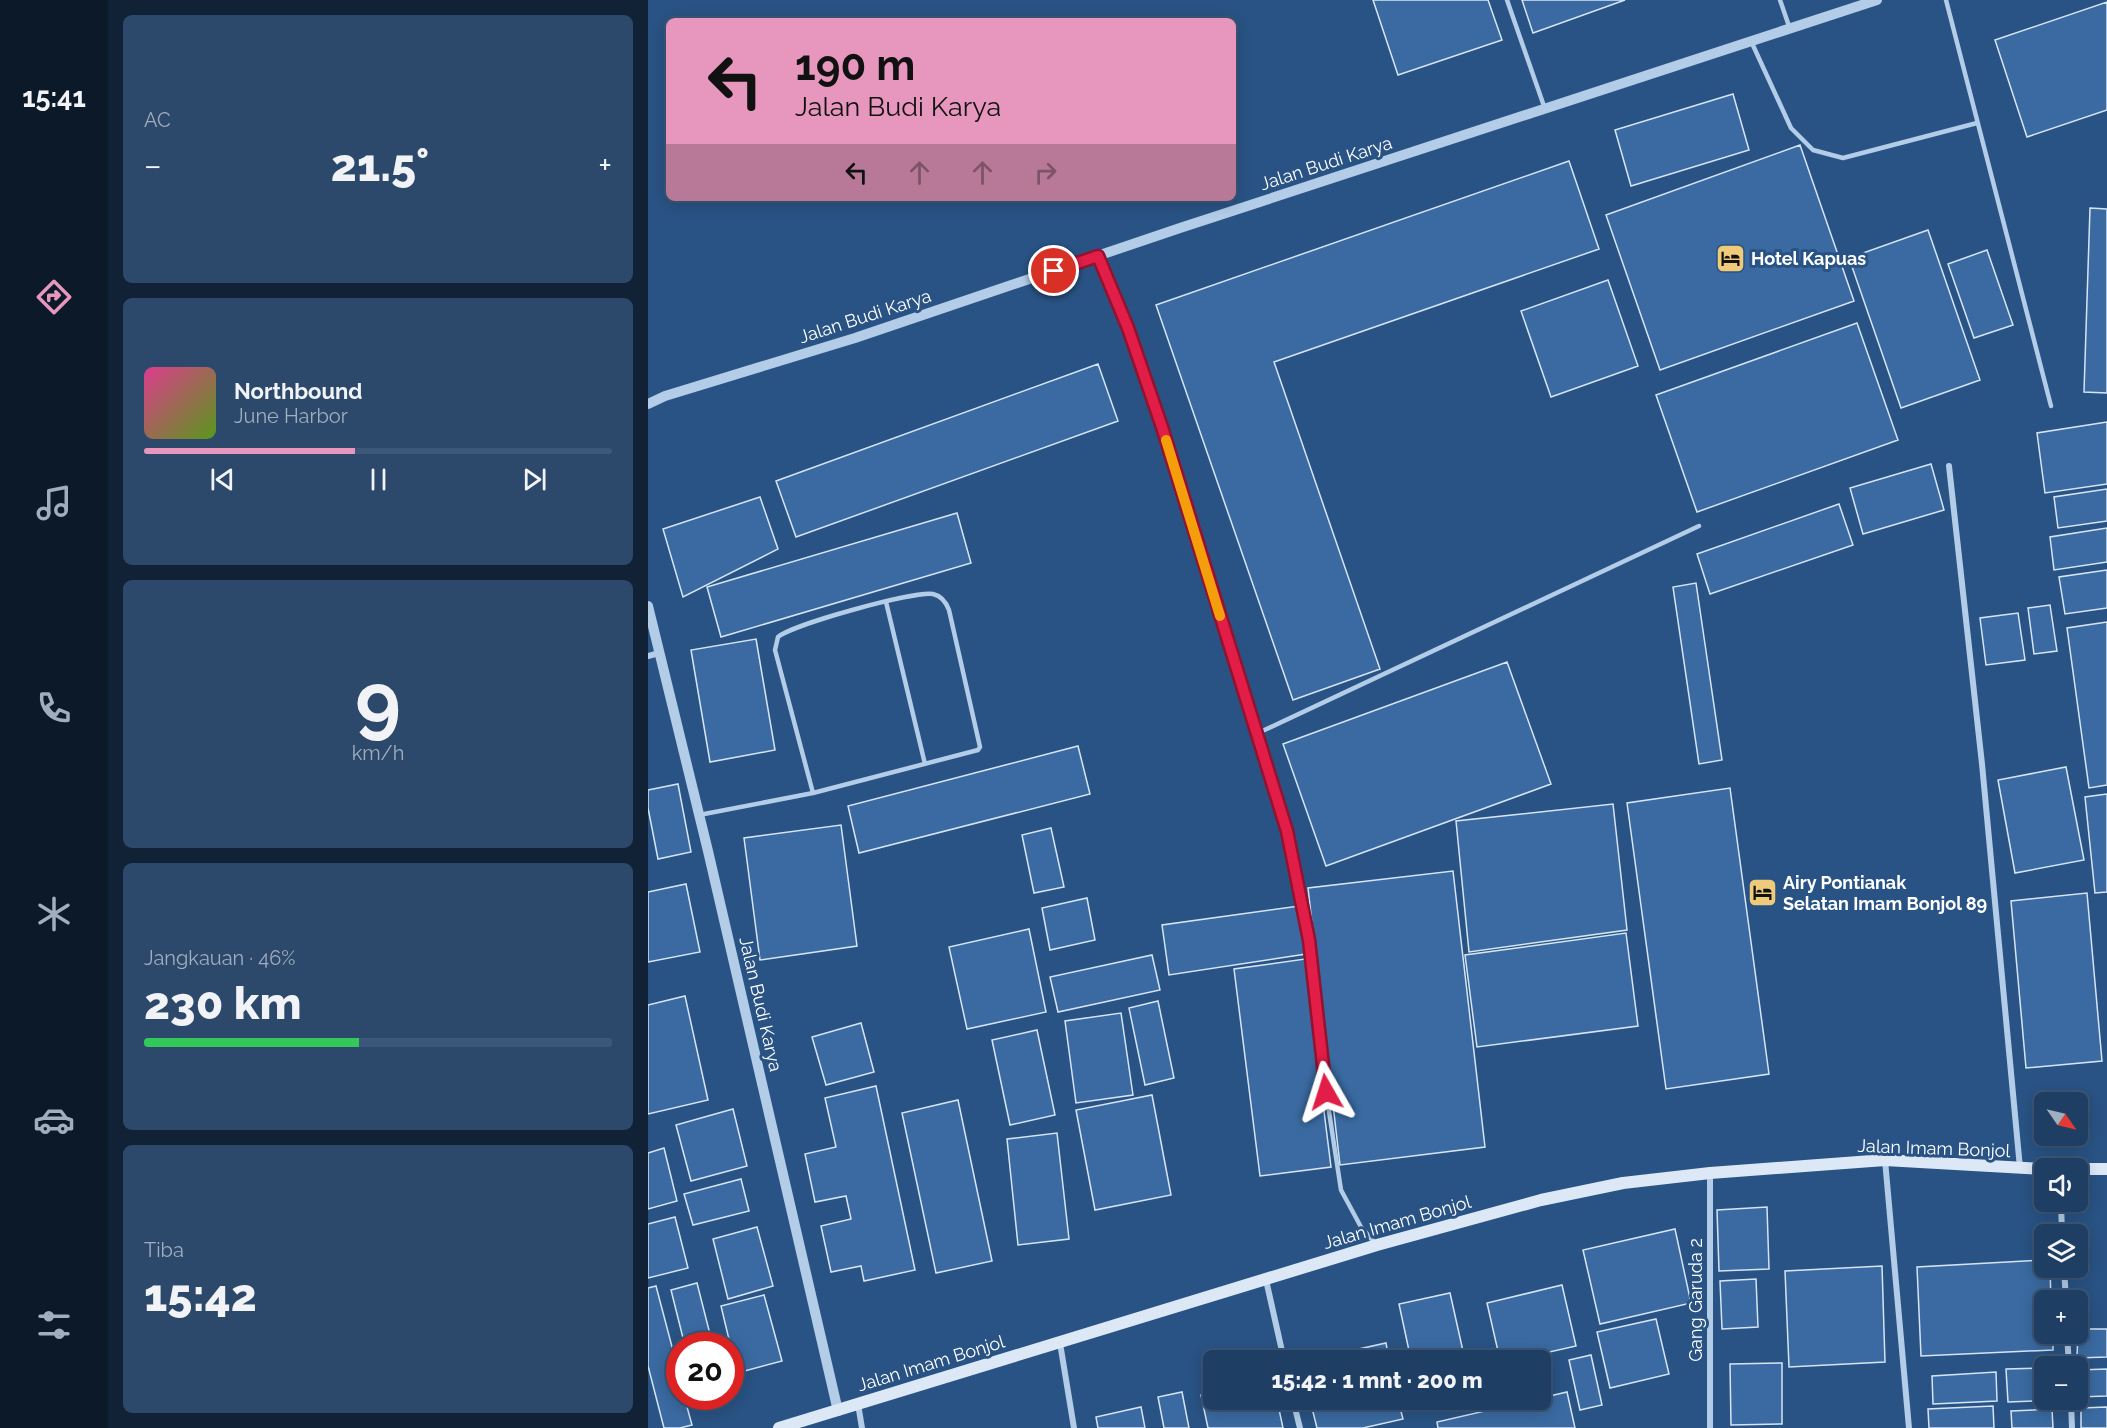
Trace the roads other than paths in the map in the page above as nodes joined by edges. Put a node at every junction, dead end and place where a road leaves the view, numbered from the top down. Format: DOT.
graph roads {
  1 [pos="1507,0"];
  2 [pos="1780,0"];
  3 [pos="1877,0"];
  4 [pos="1946,0"];
  5 [pos="1790,29"];
  6 [pos="1752,41"];
  7 [pos="1545,109"];
  8 [pos="1977,123"];
  9 [pos="1098,256"];
  10 [pos="648,404"];
  11 [pos="2051,406"];
  12 [pos="1949,466"];
  13 [pos="1699,525"];
  14 [pos="886,602"];
  15 [pos="648,606"];
  16 [pos="659,653"];
  17 [pos="648,656"];
  18 [pos="1256,734"];
  19 [pos="925,764"];
  20 [pos="813,792"];
  21 [pos="699,815"];
  22 [pos="1885,1160"];
  23 [pos="2020,1169"];
  24 [pos="2034,1169"];
  25 [pos="2088,1169"];
  26 [pos="2107,1169"];
  27 [pos="1710,1173"];
  28 [pos="1377,1245"];
  29 [pos="1266,1280"];
  30 [pos="1059,1343"];
  31 [pos="1282,1350"];
  32 [pos="858,1404"];
  33 [pos="1296,1410"];
  34 [pos="2071,1410"];
  35 [pos="838,1411"];
  36 [pos="779,1428"];
  37 [pos="862,1428"];
  38 [pos="1074,1428"];
  39 [pos="1300,1428"];
  40 [pos="1710,1428"];
  41 [pos="1909,1428"];
  42 [pos="2072,1428"];
  1 -- 7 [label="lane"];
  2 -- 5 [label="lane"];
  3 -- 5 [label="street, Jalan Budi Karya"];
  4 -- 8 [label="lane"];
  5 -- 6 [label="street, Jalan Budi Karya"];
  6 -- 7 [label="street, Jalan Budi Karya"];
  6 -- 8 [label="lane"];
  7 -- 9 [label="street, Jalan Budi Karya"];
  8 -- 11 [label="lane"];
  9 -- 10 [label="street, Jalan Budi Karya"];
  9 -- 18 [label="lane"];
  12 -- 23 [label="street"];
  13 -- 18 [label="lane"];
  14 -- 19 [label="lane"];
  14 -- 19 [label="lane"];
  14 -- 20 [label="lane"];
  15 -- 16 [label="street, Jalan Budi Karya"];
  16 -- 17 [label="street"];
  16 -- 21 [label="street, Jalan Budi Karya"];
  18 -- 28 [label="lane"];
  19 -- 20 [label="lane"];
  20 -- 21 [label="lane"];
  21 -- 35 [label="street, Jalan Budi Karya"];
  22 -- 23 [label="main road, Jalan Imam Bonjol"];
  22 -- 27 [label="main road, Jalan Imam Bonjol"];
  22 -- 41 [label="street"];
  23 -- 24 [label="main road, Jalan Imam Bonjol"];
  25 -- 26 [label="main road"];
  27 -- 28 [label="main road, Jalan Imam Bonjol"];
  27 -- 40 [label="street, Gang Garuda 2"];
  28 -- 29 [label="main road, Jalan Imam Bonjol"];
  29 -- 30 [label="main road, Jalan Imam Bonjol"];
  29 -- 31 [label="street"];
  30 -- 32 [label="main road, Jalan Imam Bonjol"];
  30 -- 38 [label="street"];
  32 -- 35 [label="main road, Jalan Imam Bonjol"];
  32 -- 37 [label="street"];
  33 -- 39 [label="street"];
  34 -- 42 [label="street"];
  35 -- 36 [label="main road, Jalan Imam Bonjol"];
}
